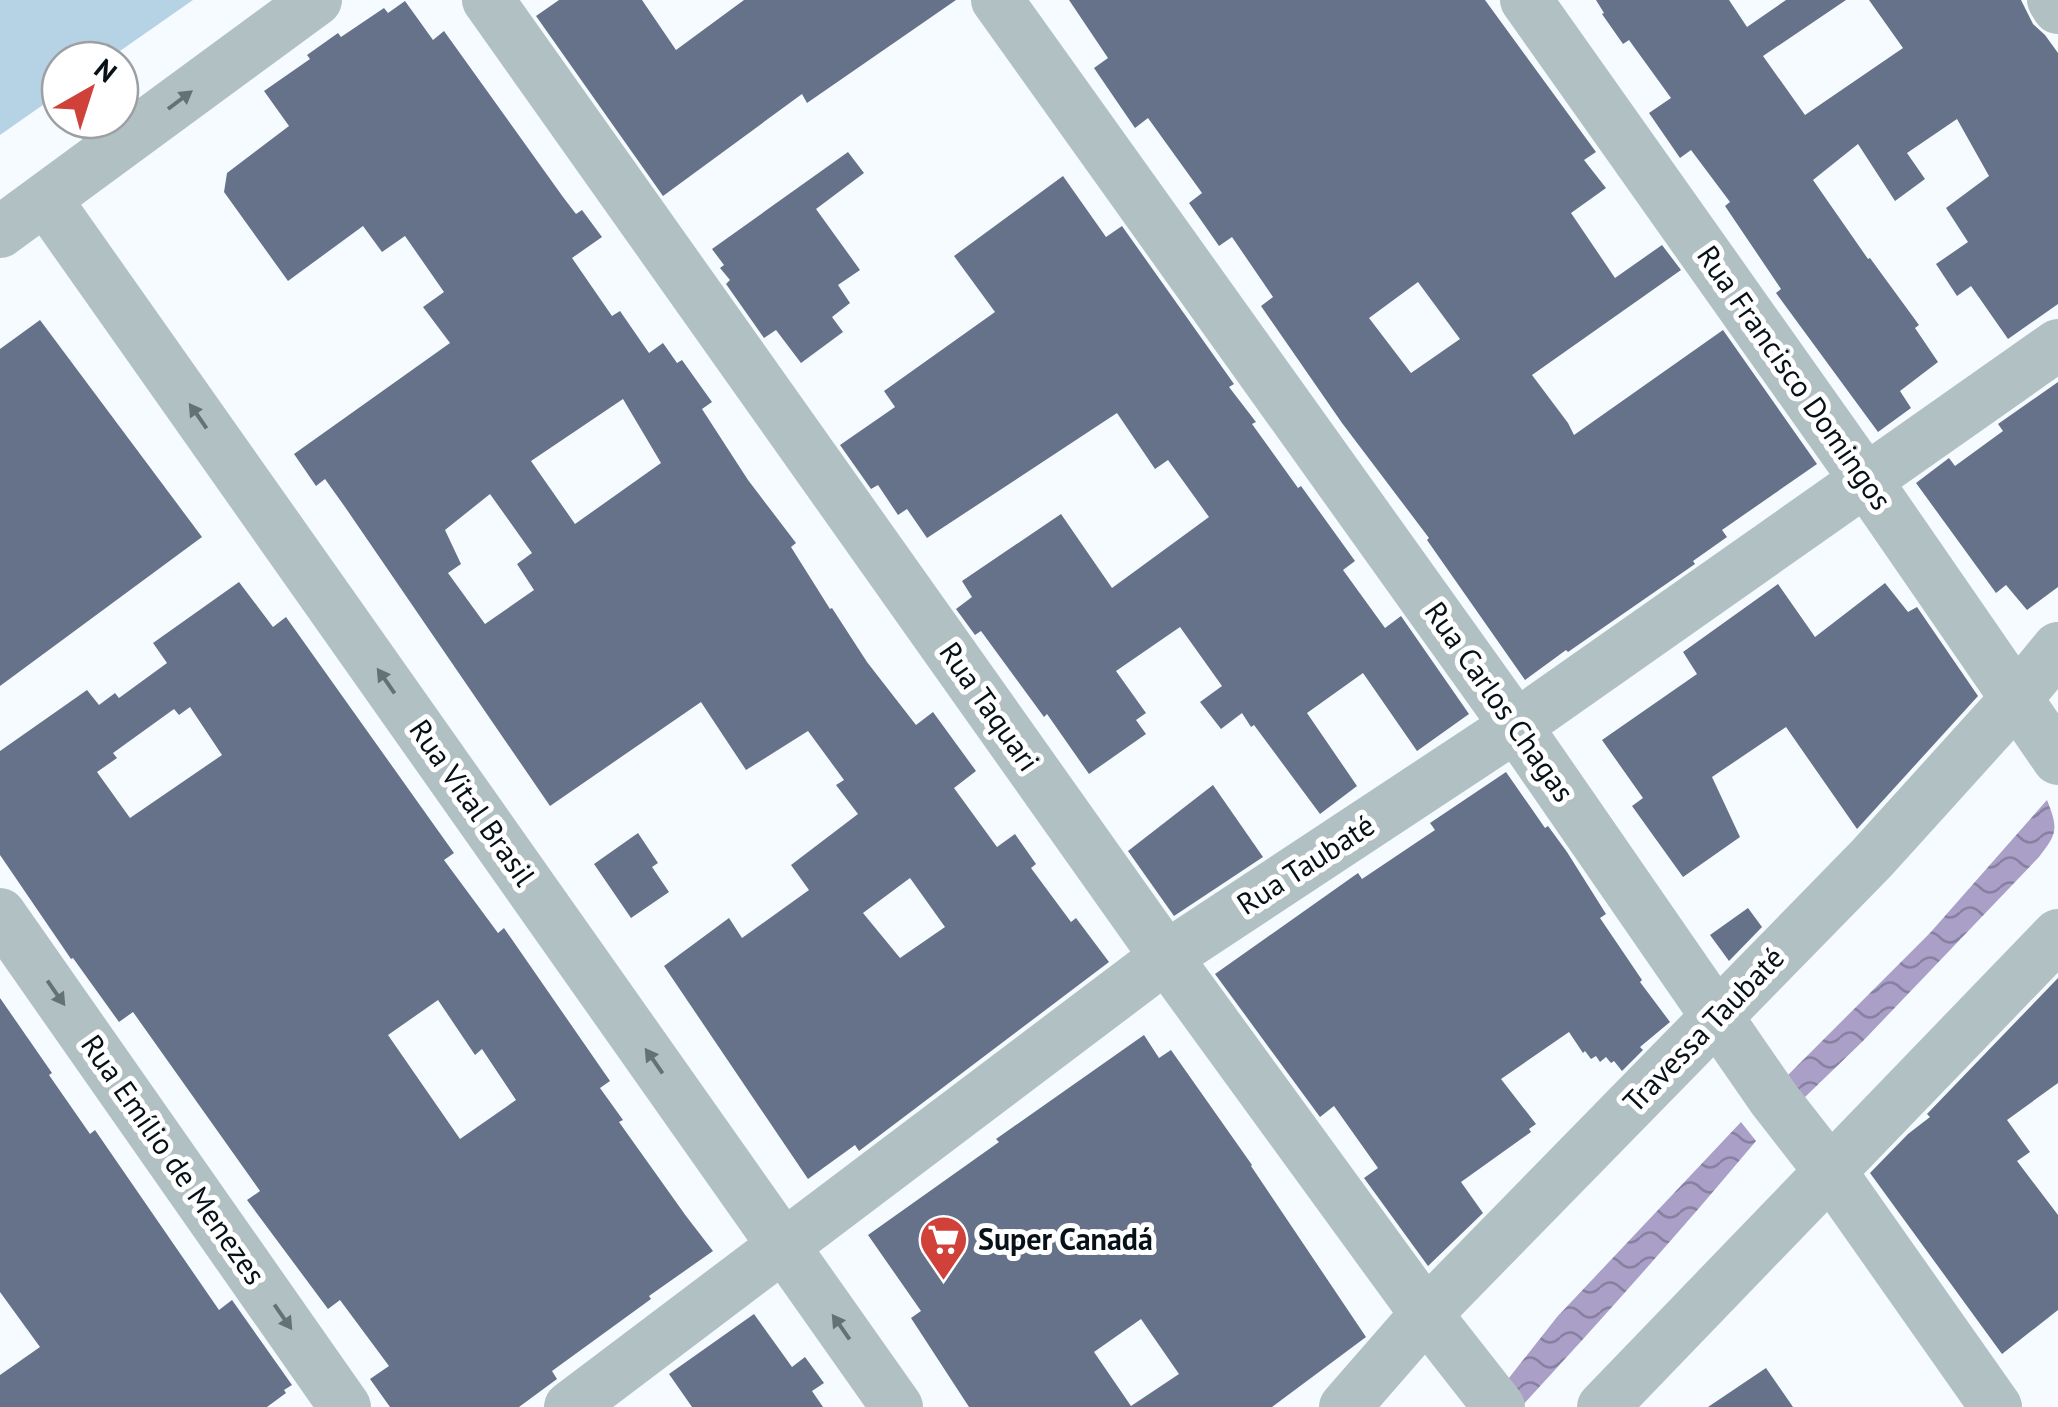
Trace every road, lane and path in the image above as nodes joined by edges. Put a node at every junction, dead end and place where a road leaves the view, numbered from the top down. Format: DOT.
graph roads {
  1 [pos="316,0"];
  2 [pos="488,0"];
  3 [pos="997,0"];
  4 [pos="1526,0"];
  5 [pos="2052,0"];
  6 [pos="2058,8"];
  7 [pos="46,200"];
  8 [pos="0,232"];
  9 [pos="2058,345"];
  10 [pos="1865,478"];
  11 [pos="2058,648"];
  12 [pos="2016,699"];
  13 [pos="1516,726"];
  14 [pos="2058,759"];
  15 [pos="0,914"];
  16 [pos="2058,934"];
  17 [pos="1166,957"];
  18 [pos="1719,1016"];
  19 [pos="1830,1172"];
  20 [pos="784,1246"];
  21 [pos="1426,1314"];
  22 [pos="346,1407"];
  23 [pos="570,1407"];
  24 [pos="897,1407"];
  25 [pos="1345,1407"];
  26 [pos="1499,1407"];
  27 [pos="1603,1407"];
  28 [pos="1996,1407"];
  7 -- 1 [label="street, one-way"];
  2 -- 17 [label="street, Rua Taquari"];
  3 -- 13 [label="street, Rua Carlos Chagas"];
  4 -- 10 [label="street, Rua Francisco Domingos"];
  5 -- 6 [label="street"];
  7 -- 8 [label="street"];
  20 -- 7 [label="street, Rua Vital Brasil, one-way"];
  9 -- 10 [label="street, Rua Taubaté"];
  10 -- 12 [label="street, Rua Francisco Domingos"];
  10 -- 13 [label="street, Rua Taubaté"];
  11 -- 12 [label="street, Travessa Taubaté"];
  12 -- 14 [label="street, Rua Francisco Domingos"];
  12 -- 18 [label="street, Travessa Taubaté"];
  13 -- 17 [label="street, Rua Taubaté"];
  13 -- 18 [label="street, Rua Carlos Chagas"];
  15 -- 22 [label="street, Rua Emílio de Menezes, one-way"];
  16 -- 19 [label="street"];
  17 -- 20 [label="street, Rua Taubaté"];
  17 -- 21 [label="street, Rua Taquari"];
  18 -- 19 [label="street, Rua Carlos Chagas"];
  18 -- 21 [label="street, Travessa Taubaté"];
  19 -- 27 [label="street"];
  19 -- 28 [label="street, Rua Carlos Chagas"];
  20 -- 23 [label="street, Rua Taubaté"];
  24 -- 20 [label="street, Rua Vital Brasil, one-way"];
  21 -- 25 [label="street, Travessa Taubaté"];
  21 -- 26 [label="street, Rua Taquari"];
}
